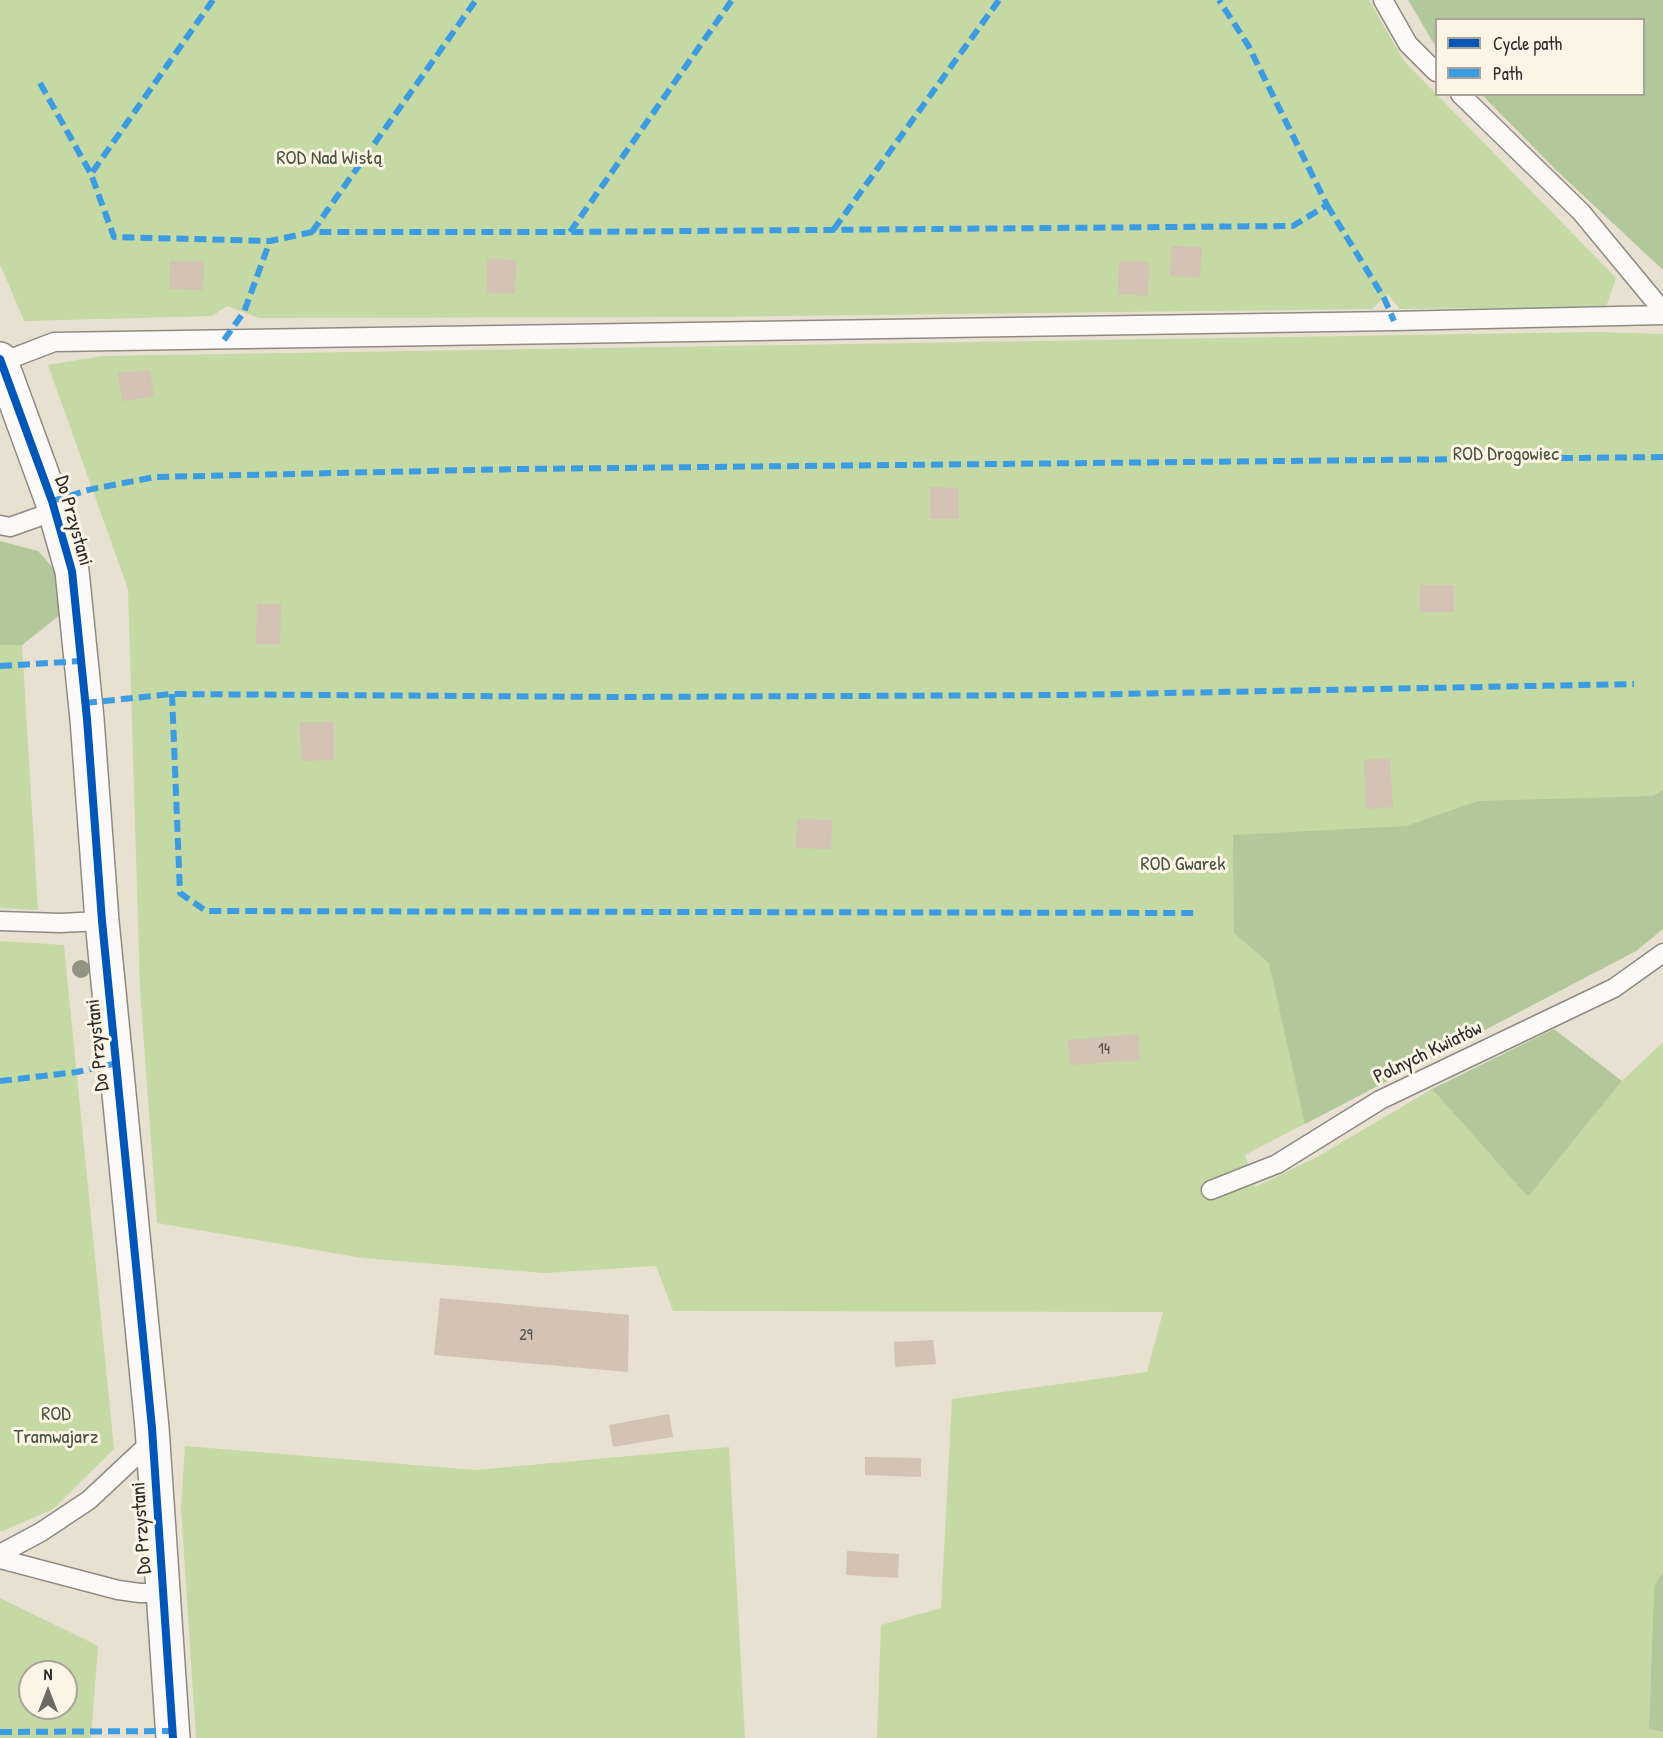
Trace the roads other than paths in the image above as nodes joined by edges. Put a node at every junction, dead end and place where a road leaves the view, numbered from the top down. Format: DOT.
graph roads {
  1 [pos="1383,0"];
  2 [pos="1435,70"];
  3 [pos="1462,96"];
  4 [pos="1663,313"];
  5 [pos="1,361"];
  6 [pos="55,511"];
  7 [pos="0,525"];
  8 [pos="0,921"];
  9 [pos="102,921"];
  10 [pos="1663,953"];
  11 [pos="1210,1191"];
  12 [pos="152,1441"];
  13 [pos="0,1554"];
  14 [pos="0,1559"];
  15 [pos="163,1593"];
  16 [pos="173,1738"];
  1 -- 2 [label="lane"];
  3 -- 4 [label="lane"];
  4 -- 5 [label="lane"];
  5 -- 6 [label="street, Do Przystani"];
  6 -- 7 [label="lane"];
  6 -- 9 [label="street, Do Przystani"];
  8 -- 9 [label="lane"];
  9 -- 12 [label="street, Do Przystani"];
  10 -- 11 [label="lane, Polnych Kwiatów"];
  12 -- 13 [label="lane"];
  12 -- 15 [label="street, Do Przystani"];
  14 -- 15 [label="lane"];
  15 -- 16 [label="street, Do Przystani"];
}
